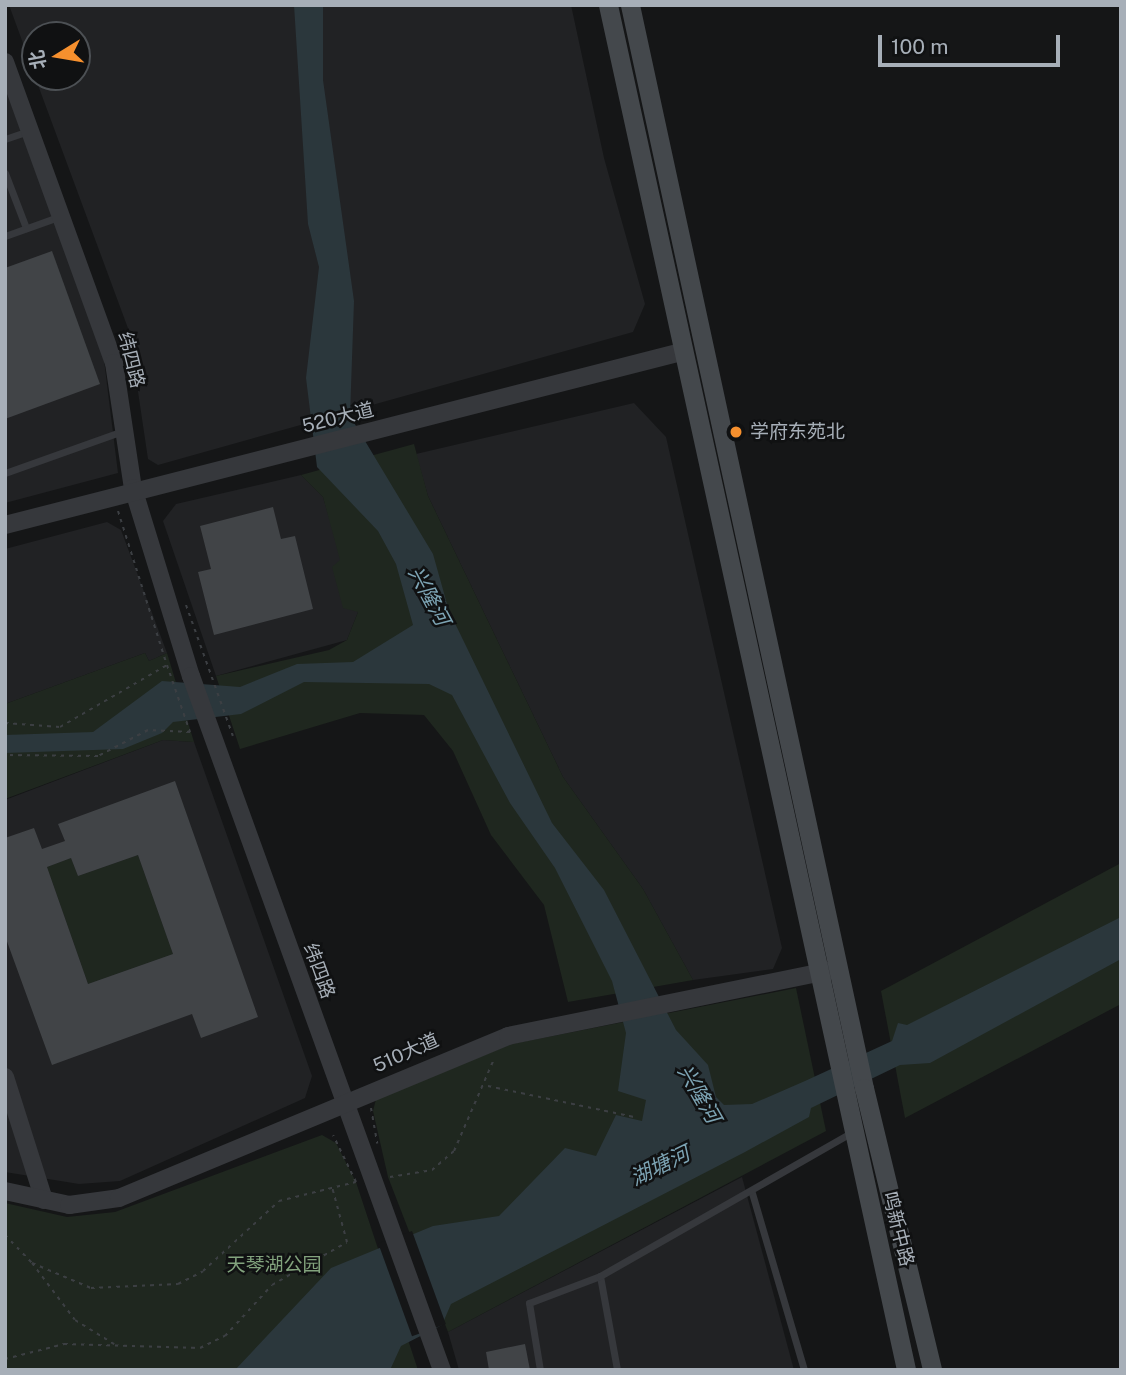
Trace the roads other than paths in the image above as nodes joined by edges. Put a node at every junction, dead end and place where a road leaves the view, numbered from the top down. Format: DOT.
graph roads {
  1 [pos="608,5"];
  2 [pos="630,5"];
  3 [pos="5,62"];
  4 [pos="30,130"];
  5 [pos="5,139"];
  6 [pos="5,173"];
  7 [pos="61,216"];
  8 [pos="26,228"];
  9 [pos="5,236"];
  10 [pos="681,352"];
  11 [pos="124,430"];
  12 [pos="5,473"];
  13 [pos="133,488"];
  14 [pos="5,525"];
  15 [pos="838,969"];
  16 [pos="818,973"];
  17 [pos="5,1077"];
  18 [pos="345,1103"];
  19 [pos="851,1132"];
  20 [pos="5,1191"];
  21 [pos="752,1193"];
  22 [pos="44,1200"];
  23 [pos="600,1276"];
  24 [pos="442,1370"];
  25 [pos="540,1370"];
  26 [pos="617,1370"];
  27 [pos="804,1370"];
  28 [pos="906,1370"];
  29 [pos="932,1370"];
  1 -- 10 [label="main road, 鸣新中路"];
  2 -- 15 [label="main road, 鸣新中路"];
  3 -- 4 [label="street, 纬四路"];
  4 -- 5 [label="lane"];
  4 -- 7 [label="street, 纬四路"];
  6 -- 8 [label="lane"];
  7 -- 8 [label="lane"];
  7 -- 11 [label="street, 纬四路"];
  8 -- 9 [label="lane"];
  10 -- 13 [label="street, 520大道"];
  10 -- 16 [label="main road, 鸣新中路"];
  11 -- 12 [label="lane"];
  11 -- 13 [label="street, 纬四路"];
  13 -- 14 [label="street, 520大道"];
  13 -- 18 [label="street, 纬四路"];
  15 -- 16 [label="street, 510大道"];
  15 -- 29 [label="main road, 鸣新中路"];
  16 -- 18 [label="street, 510大道"];
  16 -- 19 [label="main road, 鸣新中路"];
  17 -- 22 [label="street"];
  18 -- 22 [label="street, 510大道"];
  18 -- 24 [label="street, 纬四路"];
  19 -- 21 [label="lane"];
  19 -- 28 [label="main road, 鸣新中路"];
  20 -- 22 [label="street, 510大道"];
  21 -- 23 [label="lane"];
  21 -- 27 [label="lane"];
  23 -- 25 [label="lane"];
  23 -- 26 [label="lane"];
}
